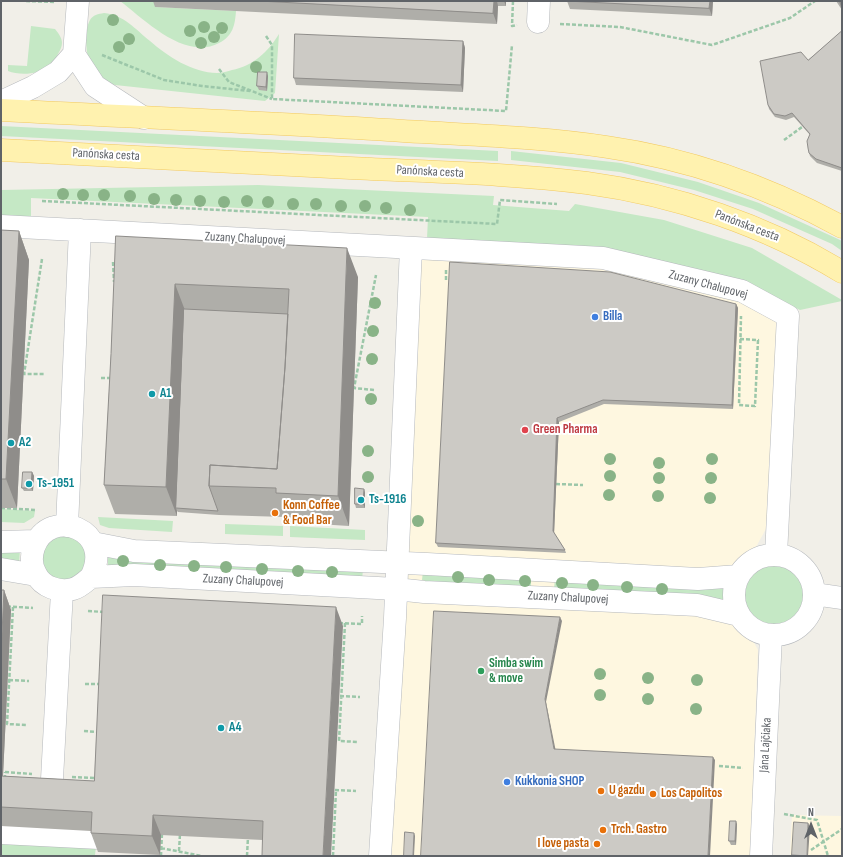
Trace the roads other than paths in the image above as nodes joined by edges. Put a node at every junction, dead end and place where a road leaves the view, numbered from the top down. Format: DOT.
graph roads {
  1 [pos="78,1"];
  2 [pos="75,49"];
  3 [pos="1,102"];
  4 [pos="1,110"];
  5 [pos="144,118"];
  6 [pos="1,150"];
  7 [pos="1,226"];
  8 [pos="842,227"];
  9 [pos="80,230"];
  10 [pos="411,248"];
  11 [pos="842,272"];
  12 [pos="67,526"];
  13 [pos="36,541"];
  14 [pos="1,542"];
  15 [pos="93,543"];
  16 [pos="776,555"];
  17 [pos="397,563"];
  18 [pos="1,569"];
  19 [pos="36,575"];
  20 [pos="738,576"];
  21 [pos="91,577"];
  22 [pos="396,589"];
  23 [pos="62,591"];
  24 [pos="814,594"];
  25 [pos="842,598"];
  26 [pos="739,614"];
  27 [pos="771,635"];
  28 [pos="51,798"];
  29 [pos="1,832"];
  30 [pos="99,838"];
  31 [pos="380,856"];
  32 [pos="761,856"];
  1 -- 2 [label="street"];
  2 -- 3 [label="street"];
  2 -- 5 [label="street"];
  4 -- 5 [label="main road"];
  5 -- 8 [label="main road"];
  6 -- 11 [label="main road, Panónska cesta"];
  7 -- 9 [label="street, Zuzany Chalupovej"];
  9 -- 10 [label="street, Zuzany Chalupovej"];
  9 -- 12 [label="street"];
  10 -- 16 [label="street, Zuzany Chalupovej"];
  10 -- 17 [label="street"];
  12 -- 13 [label="street"];
  12 -- 15 [label="street"];
  13 -- 14 [label="street"];
  13 -- 19 [label="street"];
  15 -- 17 [label="street, Zuzany Chalupovej"];
  15 -- 21 [label="street"];
  16 -- 20 [label="street"];
  16 -- 24 [label="street"];
  17 -- 20 [label="street, Zuzany Chalupovej"];
  17 -- 22 [label="street"];
  18 -- 19 [label="street"];
  19 -- 23 [label="street"];
  20 -- 26 [label="street"];
  21 -- 22 [label="street, Zuzany Chalupovej"];
  21 -- 23 [label="street"];
  22 -- 26 [label="street, Zuzany Chalupovej"];
  22 -- 31 [label="street"];
  23 -- 28 [label="street"];
  24 -- 25 [label="street"];
  24 -- 27 [label="street"];
  26 -- 27 [label="street"];
  27 -- 32 [label="street, Jána Lajčiaka"];
  29 -- 30 [label="street"];
}
